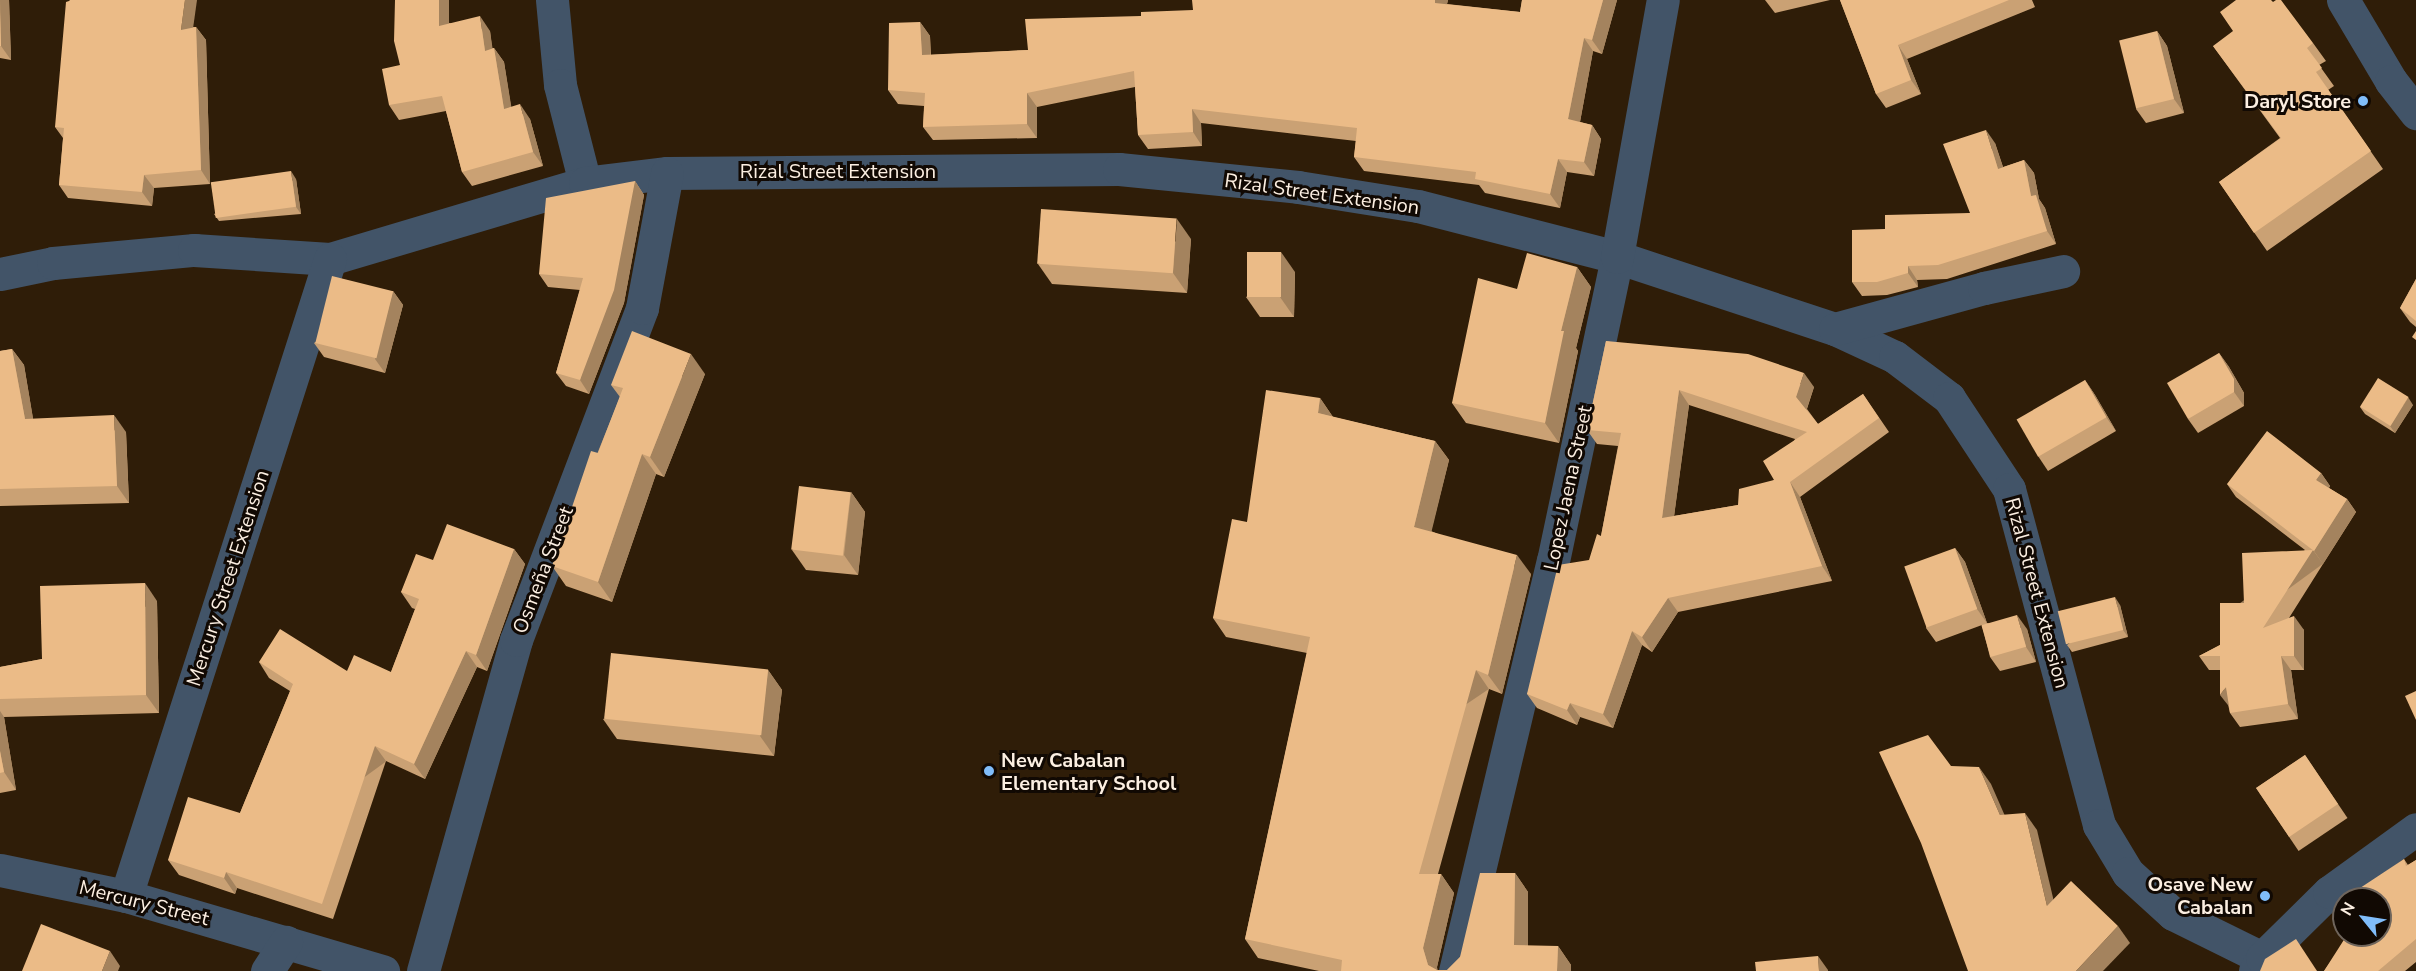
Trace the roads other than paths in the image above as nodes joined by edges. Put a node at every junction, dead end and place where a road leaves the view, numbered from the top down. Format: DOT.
graph roads {
  1 [pos="552,0"];
  2 [pos="1663,0"];
  3 [pos="2343,0"];
  4 [pos="2416,113"];
  5 [pos="667,172"];
  6 [pos="585,183"];
  7 [pos="1617,257"];
  8 [pos="330,259"];
  9 [pos="2063,271"];
  10 [pos="0,274"];
  11 [pos="1835,328"];
  12 [pos="2416,829"];
  13 [pos="0,870"];
  14 [pos="126,896"];
  15 [pos="286,942"];
  16 [pos="2258,964"];
  17 [pos="267,971"];
  18 [pos="383,971"];
  19 [pos="423,971"];
  20 [pos="1455,971"];
  1 -- 6 [label="street"];
  2 -- 7 [label="street, Lopez Jaena Street"];
  3 -- 4 [label="street"];
  5 -- 6 [label="street, Rizal Street Extension"];
  5 -- 7 [label="street, Rizal Street Extension"];
  5 -- 19 [label="street, Osmeña Street"];
  6 -- 8 [label="street, Rizal Street Extension"];
  7 -- 11 [label="street, Rizal Street Extension"];
  7 -- 20 [label="street, Lopez Jaena Street"];
  8 -- 10 [label="street, Rizal Street Extension"];
  8 -- 14 [label="street, Mercury Street Extension"];
  9 -- 11 [label="street"];
  11 -- 16 [label="street, Rizal Street Extension"];
  12 -- 16 [label="street"];
  13 -- 14 [label="street, Mercury Street"];
  14 -- 15 [label="street, Mercury Street"];
  15 -- 17 [label="street"];
  15 -- 18 [label="street, Mercury Street"];
}
